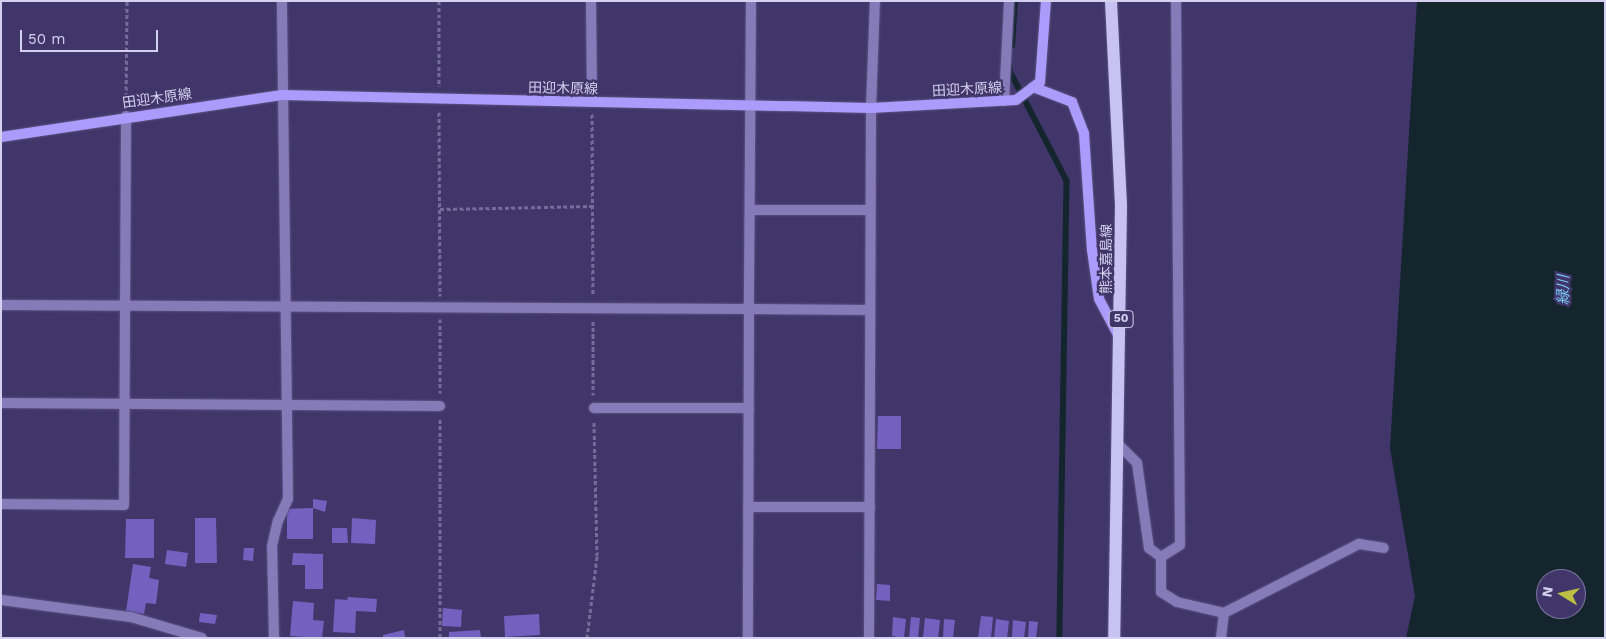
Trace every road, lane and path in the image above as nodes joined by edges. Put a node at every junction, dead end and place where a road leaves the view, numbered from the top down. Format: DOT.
graph roads {
  1 [pos="127,1"];
  2 [pos="282,1"];
  3 [pos="592,1"];
  4 [pos="751,1"];
  5 [pos="875,1"];
  6 [pos="1009,1"];
  7 [pos="1046,1"];
  8 [pos="1111,1"];
  9 [pos="1176,1"];
  10 [pos="1033,87"];
  11 [pos="282,95"];
  12 [pos="1004,101"];
  13 [pos="592,102"];
  14 [pos="750,106"];
  15 [pos="871,108"];
  16 [pos="126,116"];
  17 [pos="1,137"];
  18 [pos="592,206"];
  19 [pos="440,210"];
  20 [pos="750,210"];
  21 [pos="870,210"];
  22 [pos="125,304"];
  23 [pos="1,305"];
  24 [pos="285,306"];
  25 [pos="593,307"];
  26 [pos="749,309"];
  27 [pos="870,310"];
  28 [pos="1121,340"];
  29 [pos="1,403"];
  30 [pos="124,404"];
  31 [pos="287,406"];
  32 [pos="440,406"];
  33 [pos="594,408"];
  34 [pos="749,408"];
  35 [pos="1118,444"];
  36 [pos="1,504"];
  37 [pos="748,507"];
  38 [pos="870,508"];
  39 [pos="1384,548"];
  40 [pos="1161,557"];
  41 [pos="1,600"];
  42 [pos="1224,613"];
  43 [pos="202,638"];
  44 [pos="274,638"];
  45 [pos="587,638"];
  46 [pos="748,638"];
  47 [pos="870,638"];
  48 [pos="1114,638"];
  49 [pos="1221,638"];
  1 -- 16 [label="path"];
  2 -- 11 [label="street"];
  3 -- 13 [label="street"];
  4 -- 14 [label="street"];
  5 -- 15 [label="street"];
  6 -- 12 [label="street"];
  7 -- 10 [label="main road"];
  8 -- 28 [label="main road, 熊本嘉島線 / 50"];
  9 -- 40 [label="street"];
  10 -- 12 [label="main road, 田迎木原線"];
  10 -- 28 [label="main road"];
  11 -- 13 [label="main road, 田迎木原線"];
  11 -- 16 [label="main road, 田迎木原線"];
  11 -- 24 [label="street"];
  12 -- 15 [label="main road, 田迎木原線"];
  13 -- 14 [label="main road, 田迎木原線"];
  13 -- 18 [label="path"];
  14 -- 15 [label="main road, 田迎木原線"];
  14 -- 20 [label="street"];
  15 -- 21 [label="street"];
  16 -- 17 [label="main road, 田迎木原線"];
  16 -- 22 [label="street"];
  18 -- 19 [label="path"];
  18 -- 25 [label="path"];
  20 -- 21 [label="street"];
  20 -- 26 [label="street"];
  21 -- 27 [label="street"];
  22 -- 23 [label="street"];
  22 -- 24 [label="street"];
  22 -- 30 [label="street"];
  24 -- 25 [label="street"];
  24 -- 31 [label="street"];
  25 -- 26 [label="street"];
  25 -- 33 [label="path"];
  26 -- 27 [label="street"];
  26 -- 34 [label="street"];
  27 -- 38 [label="street"];
  28 -- 35 [label="main road, 熊本嘉島線 / 50"];
  29 -- 30 [label="street"];
  30 -- 31 [label="street"];
  30 -- 36 [label="street"];
  31 -- 32 [label="street"];
  31 -- 44 [label="street"];
  33 -- 34 [label="street"];
  33 -- 45 [label="path"];
  34 -- 37 [label="street"];
  35 -- 40 [label="street"];
  35 -- 48 [label="main road, 熊本嘉島線 / 50"];
  37 -- 38 [label="street"];
  37 -- 46 [label="street"];
  38 -- 47 [label="street"];
  39 -- 42 [label="street"];
  40 -- 42 [label="street"];
  41 -- 43 [label="street"];
  42 -- 49 [label="street"];
}
